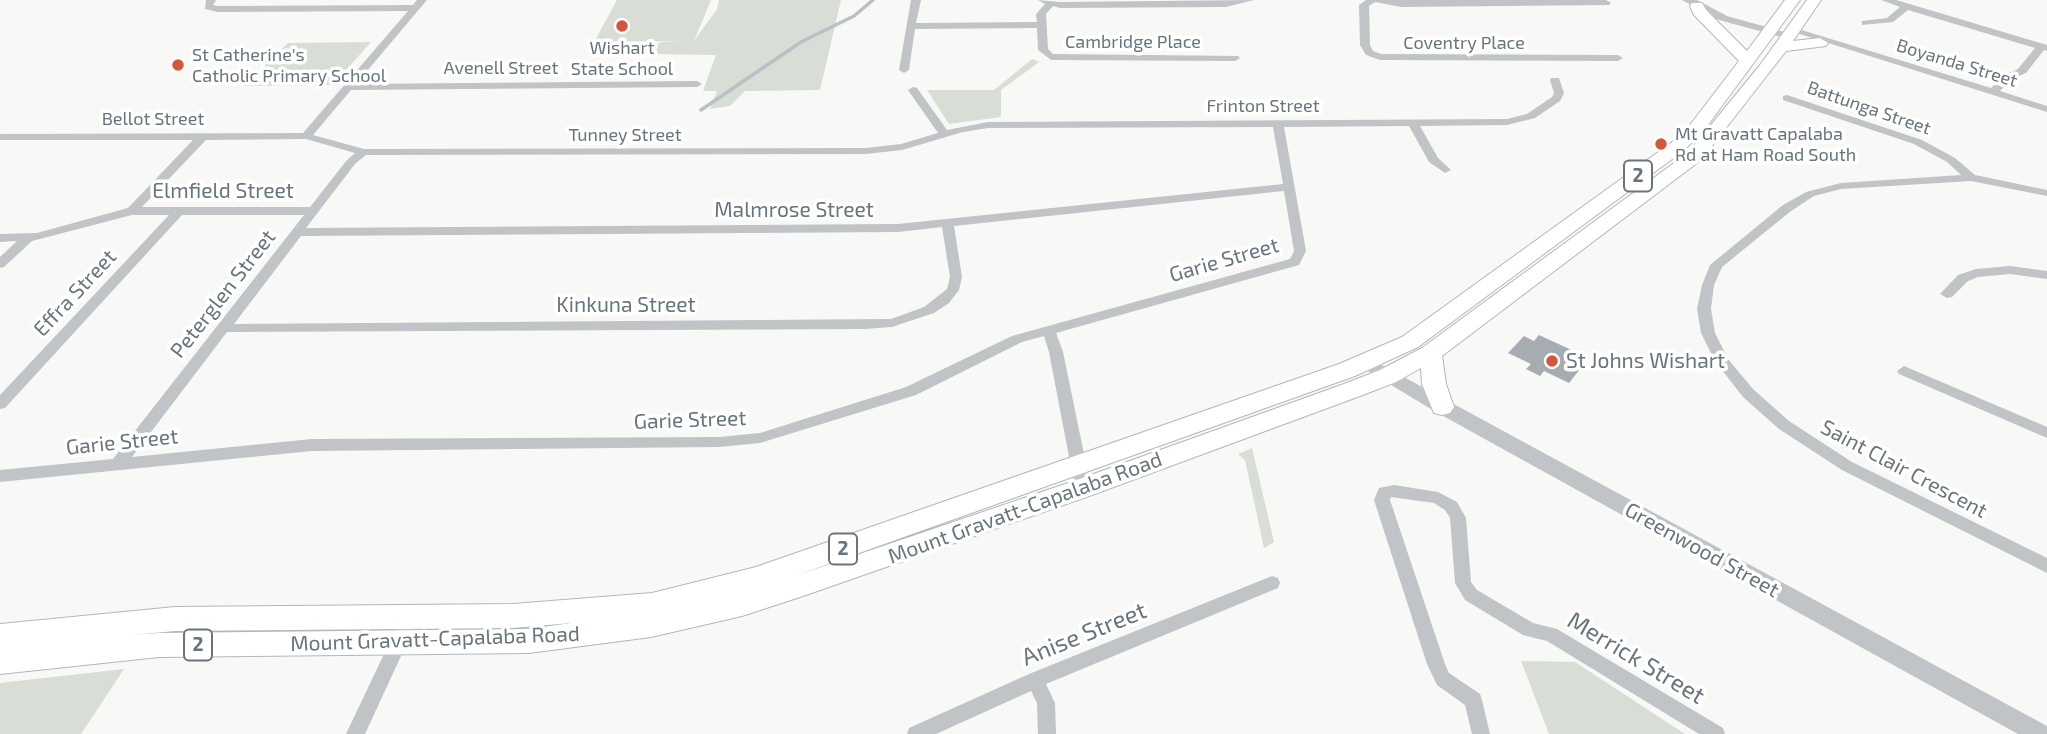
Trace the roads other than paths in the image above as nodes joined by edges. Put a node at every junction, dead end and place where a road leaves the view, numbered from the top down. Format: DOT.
graph roads {
  1 [pos="211,0"];
  2 [pos="916,0"];
  3 [pos="1249,0"];
  4 [pos="1374,0"];
  5 [pos="1793,0"];
  6 [pos="1814,0"];
  7 [pos="1886,0"];
  8 [pos="1046,2"];
  9 [pos="1695,2"];
  10 [pos="1606,3"];
  11 [pos="418,4"];
  12 [pos="1906,7"];
  13 [pos="1804,16"];
  14 [pos="1865,23"];
  15 [pos="1041,25"];
  16 [pos="911,26"];
  17 [pos="1773,28"];
  18 [pos="1787,37"];
  19 [pos="1825,42"];
  20 [pos="2044,48"];
  21 [pos="1235,58"];
  22 [pos="1618,58"];
  23 [pos="1748,61"];
  24 [pos="904,70"];
  25 [pos="1555,80"];
  26 [pos="697,84"];
  27 [pos="347,87"];
  28 [pos="912,90"];
  29 [pos="1993,92"];
  30 [pos="1787,98"];
  31 [pos="2047,109"];
  32 [pos="1413,123"];
  33 [pos="1278,124"];
  34 [pos="944,134"];
  35 [pos="203,136"];
  36 [pos="306,136"];
  37 [pos="0,137"];
  38 [pos="363,152"];
  39 [pos="1446,170"];
  40 [pos="1971,178"];
  41 [pos="1289,187"];
  42 [pos="2047,193"];
  43 [pos="180,210"];
  44 [pos="132,211"];
  45 [pos="313,211"];
  46 [pos="947,223"];
  47 [pos="297,232"];
  48 [pos="0,238"];
  49 [pos="28,238"];
  50 [pos="0,264"];
  51 [pos="2047,275"];
  52 [pos="1947,294"];
  53 [pos="222,328"];
  54 [pos="1048,330"];
  55 [pos="1430,354"];
  56 [pos="1377,369"];
  57 [pos="1904,371"];
  58 [pos="0,404"];
  59 [pos="1442,407"];
  60 [pos="2047,433"];
  61 [pos="118,464"];
  62 [pos="0,476"];
  63 [pos="1081,476"];
  64 [pos="2047,566"];
  65 [pos="1272,583"];
  66 [pos="404,630"];
  67 [pos="0,636"];
  68 [pos="0,661"];
  69 [pos="1035,680"];
  70 [pos="355,734"];
  71 [pos="916,734"];
  72 [pos="1047,734"];
  73 [pos="1480,734"];
  74 [pos="1716,734"];
  75 [pos="2040,734"];
  1 -- 11 [label="street"];
  2 -- 16 [label="street"];
  3 -- 8 [label="street"];
  4 -- 10 [label="street"];
  4 -- 22 [label="street, Coventry Place"];
  5 -- 17 [label="highway, Mount Gravatt-Capalaba Road / 2"];
  6 -- 13 [label="highway, Mount Gravatt-Capalaba Road / 2"];
  7 -- 12 [label="street"];
  8 -- 15 [label="street, Cambridge Place"];
  9 -- 17 [label="street"];
  9 -- 23 [label="highway"];
  11 -- 27 [label="street"];
  12 -- 14 [label="street"];
  12 -- 20 [label="street"];
  13 -- 18 [label="highway, Mount Gravatt-Capalaba Road / 2"];
  13 -- 19 [label="highway"];
  15 -- 16 [label="street"];
  15 -- 21 [label="street, Cambridge Place"];
  16 -- 24 [label="street"];
  17 -- 18 [label="street"];
  17 -- 23 [label="highway, Mount Gravatt-Capalaba Road / 2"];
  18 -- 19 [label="highway"];
  18 -- 55 [label="highway, Mount Gravatt-Capalaba Road / 2"];
  19 -- 29 [label="street, Boyanda Street"];
  20 -- 29 [label="street"];
  23 -- 56 [label="highway, Mount Gravatt-Capalaba Road / 2"];
  25 -- 32 [label="street, Frinton Street"];
  26 -- 27 [label="street, Avenell Street"];
  27 -- 36 [label="street"];
  28 -- 34 [label="street"];
  29 -- 31 [label="street, Boyanda Street"];
  30 -- 40 [label="street, Battunga Street"];
  32 -- 33 [label="street, Frinton Street"];
  32 -- 39 [label="street"];
  33 -- 34 [label="street, Frinton Street"];
  33 -- 41 [label="street, Garie Street"];
  34 -- 38 [label="street, Tunney Street"];
  35 -- 36 [label="street, Bellot Street"];
  35 -- 37 [label="street, Bellot Street"];
  35 -- 44 [label="street, Elmfield Street"];
  36 -- 38 [label="street, Tunney Street"];
  38 -- 45 [label="street, Peterglen Street"];
  40 -- 42 [label="street, Saint Clair Crescent"];
  40 -- 64 [label="street, Saint Clair Crescent"];
  41 -- 46 [label="street, Malmrose Street"];
  41 -- 54 [label="street, Garie Street"];
  43 -- 44 [label="street, Elmfield Street"];
  43 -- 45 [label="street, Elmfield Street"];
  43 -- 58 [label="street, Effra Street"];
  44 -- 49 [label="street, Elmfield Street"];
  45 -- 47 [label="street, Peterglen Street"];
  46 -- 47 [label="street, Malmrose Street"];
  46 -- 53 [label="street, Kinkuna Street"];
  47 -- 53 [label="street, Peterglen Street"];
  48 -- 49 [label="street, Elmfield Street"];
  49 -- 50 [label="street"];
  51 -- 52 [label="street"];
  53 -- 61 [label="street, Peterglen Street"];
  54 -- 61 [label="street, Garie Street"];
  54 -- 63 [label="street"];
  55 -- 56 [label="highway, Mount Gravatt-Capalaba Road / 2"];
  55 -- 59 [label="highway"];
  56 -- 59 [label="street, Greenwood Street"];
  56 -- 63 [label="highway, Mount Gravatt-Capalaba Road / 2"];
  57 -- 60 [label="street"];
  59 -- 75 [label="street, Greenwood Street"];
  61 -- 62 [label="street, Garie Street"];
  63 -- 66 [label="highway, Mount Gravatt-Capalaba Road / 2"];
  65 -- 69 [label="street, Anise Street"];
  66 -- 67 [label="highway, Mount Gravatt-Capalaba Road / 2"];
  66 -- 68 [label="highway, Mount Gravatt-Capalaba Road / 2"];
  66 -- 70 [label="street"];
  69 -- 71 [label="street, Anise Street"];
  69 -- 72 [label="street"];
  73 -- 74 [label="street, Merrick Street"];
}
